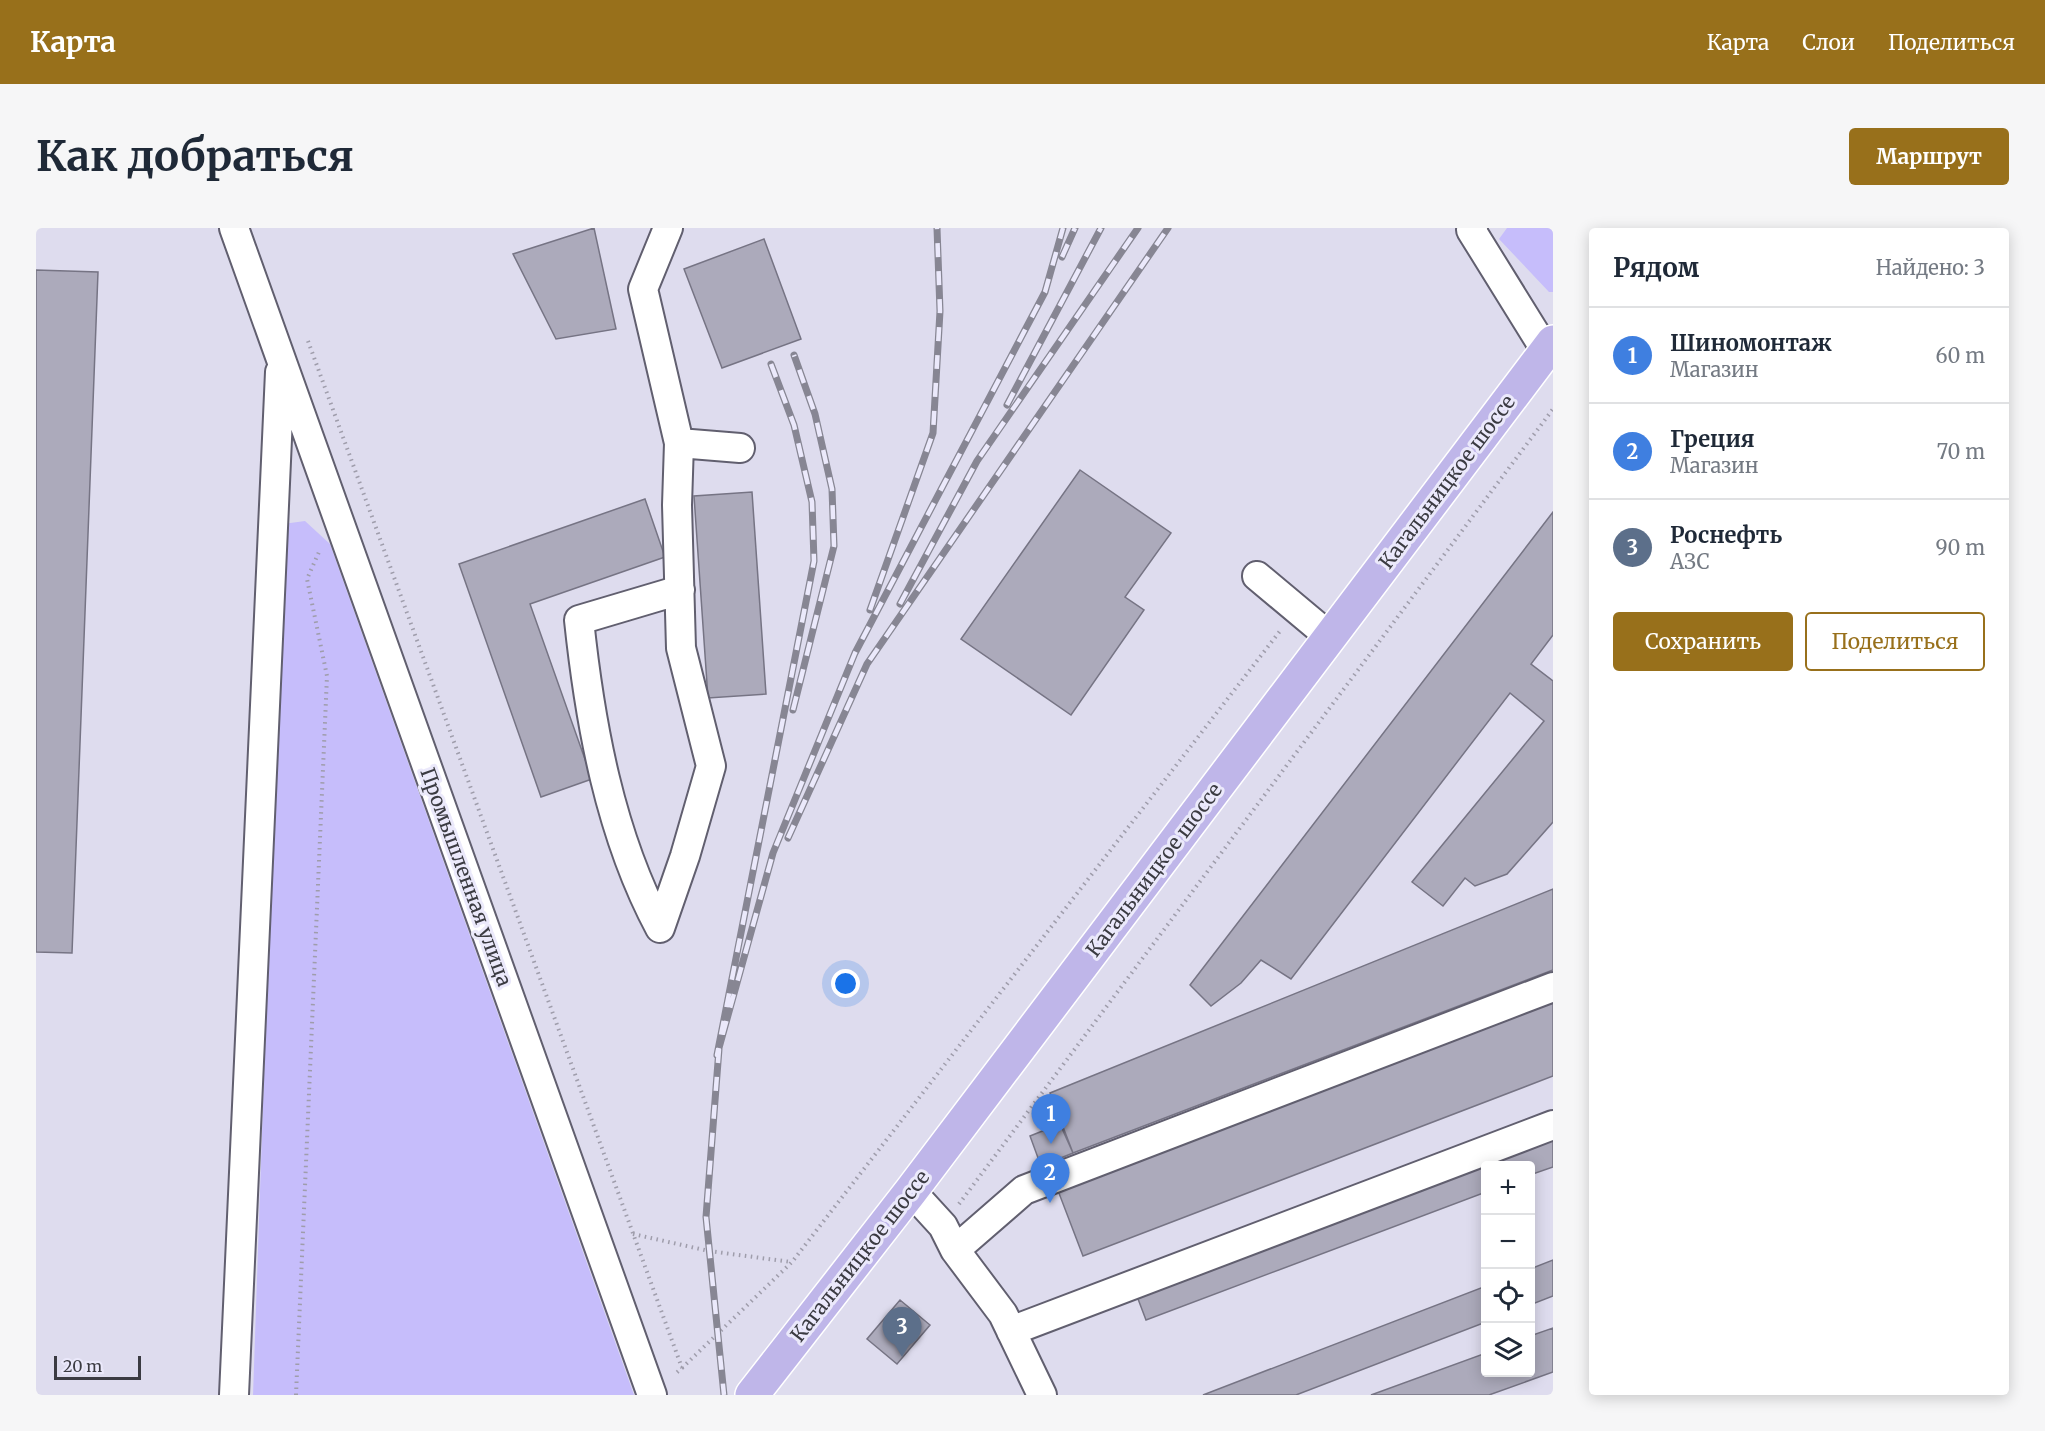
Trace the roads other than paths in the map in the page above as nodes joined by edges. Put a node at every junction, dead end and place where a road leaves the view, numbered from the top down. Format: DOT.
graph roads {
  1 [pos="234,228"];
  2 [pos="668,228"];
  3 [pos="1473,228"];
  4 [pos="1550,346"];
  5 [pos="281,358"];
  6 [pos="679,442"];
  7 [pos="740,448"];
  8 [pos="1257,576"];
  9 [pos="680,590"];
  10 [pos="1330,637"];
  11 [pos="1553,987"];
  12 [pos="1553,1125"];
  13 [pos="911,1191"];
  14 [pos="949,1238"];
  15 [pos="1011,1330"];
  16 [pos="652,1394"];
  17 [pos="234,1395"];
  18 [pos="752,1395"];
  19 [pos="1042,1395"];
  1 -- 5 [label="street, Промышленная улица"];
  2 -- 6 [label="street"];
  3 -- 4 [label="street"];
  4 -- 10 [label="main road, Кагальницкое шоссе"];
  5 -- 16 [label="street, Промышленная улица"];
  5 -- 17 [label="street, Промышленная улица"];
  6 -- 7 [label="street"];
  6 -- 9 [label="street"];
  8 -- 10 [label="street"];
  9 -- 9 [label="street"];
  10 -- 13 [label="main road, Кагальницкое шоссе"];
  11 -- 14 [label="street"];
  12 -- 15 [label="street"];
  13 -- 14 [label="street"];
  13 -- 18 [label="main road, Кагальницкое шоссе"];
  14 -- 15 [label="street"];
  15 -- 19 [label="street"];
}
